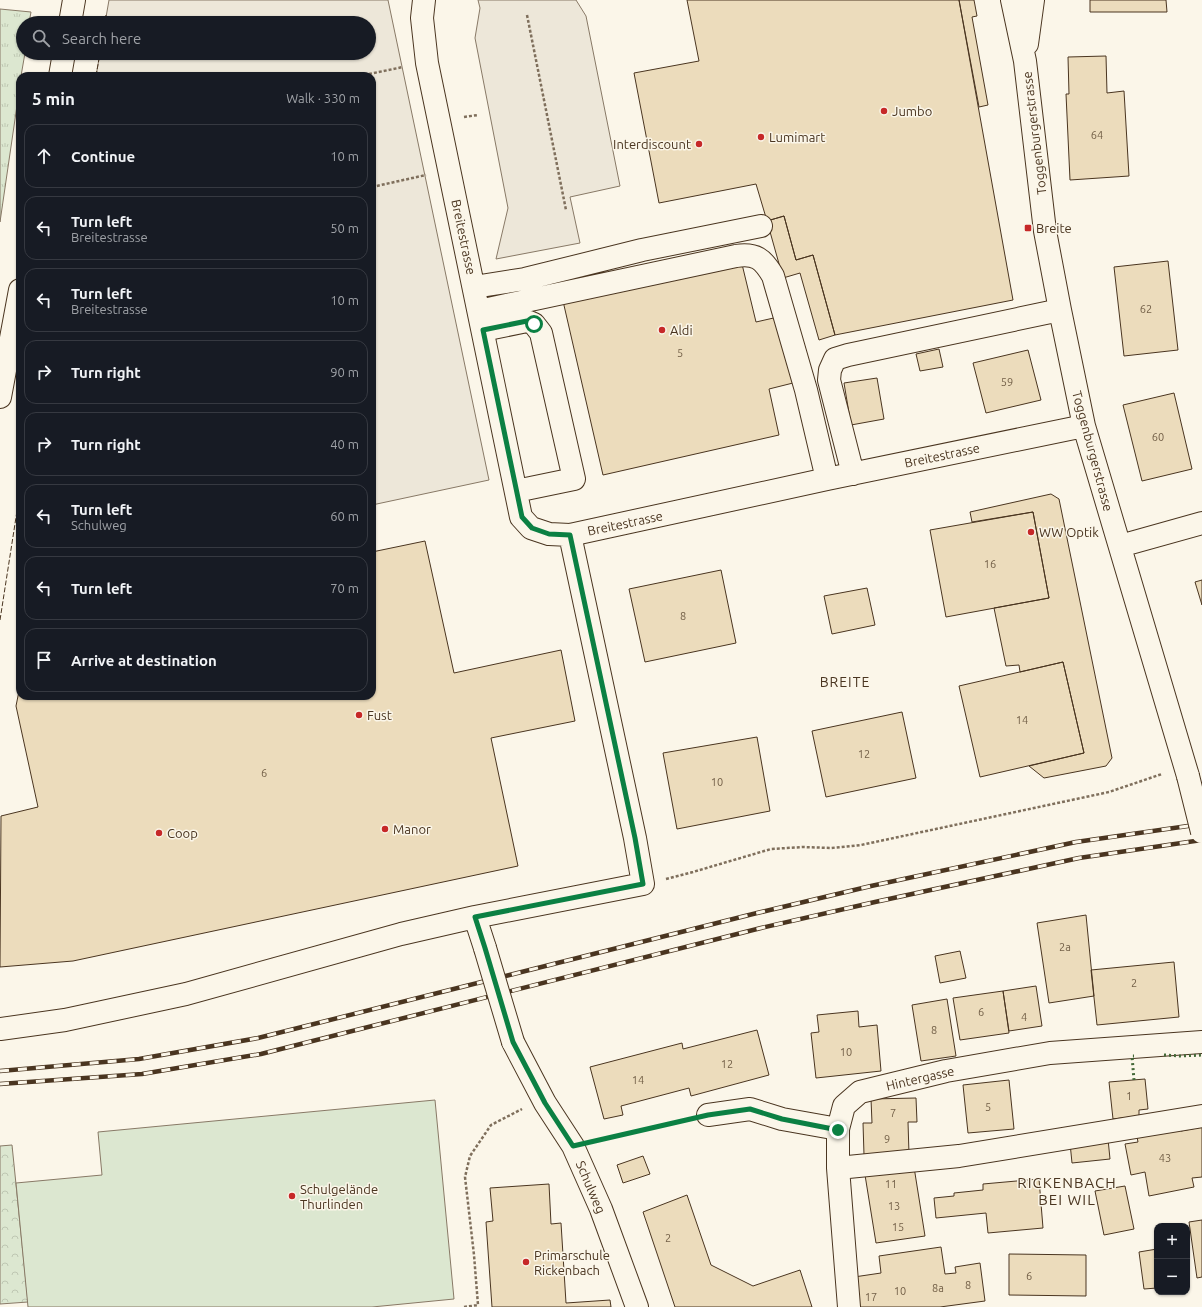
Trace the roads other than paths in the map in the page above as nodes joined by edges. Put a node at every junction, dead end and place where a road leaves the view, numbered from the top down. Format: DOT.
graph roads {
  1 [pos="74,0"];
  2 [pos="424,0"];
  3 [pos="1012,0"];
  4 [pos="1033,0"];
  5 [pos="71,16"];
  6 [pos="63,60"];
  7 [pos="1025,61"];
  8 [pos="61,72"];
  9 [pos="761,226"];
  10 [pos="474,287"];
  11 [pos="1060,310"];
  12 [pos="16,311"];
  13 [pos="481,321"];
  14 [pos="0,397"];
  15 [pos="1084,426"];
  16 [pos="853,474"];
  17 [pos="827,479"];
  18 [pos="516,490"];
  19 [pos="1202,523"];
  20 [pos="570,535"];
  21 [pos="1120,546"];
  22 [pos="1202,832"];
  23 [pos="475,917"];
  24 [pos="0,1029"];
  25 [pos="1202,1042"];
  26 [pos="708,1115"];
  27 [pos="1202,1116"];
  28 [pos="838,1130"];
  29 [pos="838,1168"];
  30 [pos="637,1307"];
  31 [pos="849,1307"];
  1 -- 5 [label="street"];
  2 -- 10 [label="street, Breitestrasse"];
  3 -- 7 [label="street, Toggenburgerstrasse"];
  4 -- 7 [label="street, Toggenburgerstrasse"];
  6 -- 8 [label="street"];
  7 -- 11 [label="street, Toggenburgerstrasse"];
  9 -- 10 [label="street"];
  10 -- 13 [label="street, Breitestrasse"];
  11 -- 15 [label="street, Toggenburgerstrasse"];
  11 -- 16 [label="street"];
  12 -- 14 [label="street"];
  13 -- 17 [label="street"];
  13 -- 18 [label="street, Breitestrasse"];
  13 -- 18 [label="street"];
  15 -- 16 [label="street, Breitestrasse"];
  15 -- 21 [label="street, Toggenburgerstrasse"];
  16 -- 17 [label="street, Breitestrasse"];
  17 -- 20 [label="street, Breitestrasse"];
  18 -- 20 [label="street, Breitestrasse"];
  19 -- 21 [label="street"];
  20 -- 23 [label="street"];
  21 -- 22 [label="street, Toggenburgerstrasse, bridge"];
  23 -- 24 [label="street"];
  23 -- 30 [label="street, Schulweg, bridge"];
  25 -- 28 [label="street, Hintergasse"];
  26 -- 28 [label="street"];
  27 -- 29 [label="street"];
  28 -- 29 [label="street, Hintergasse"];
  29 -- 31 [label="street, Hintergasse"];
}
